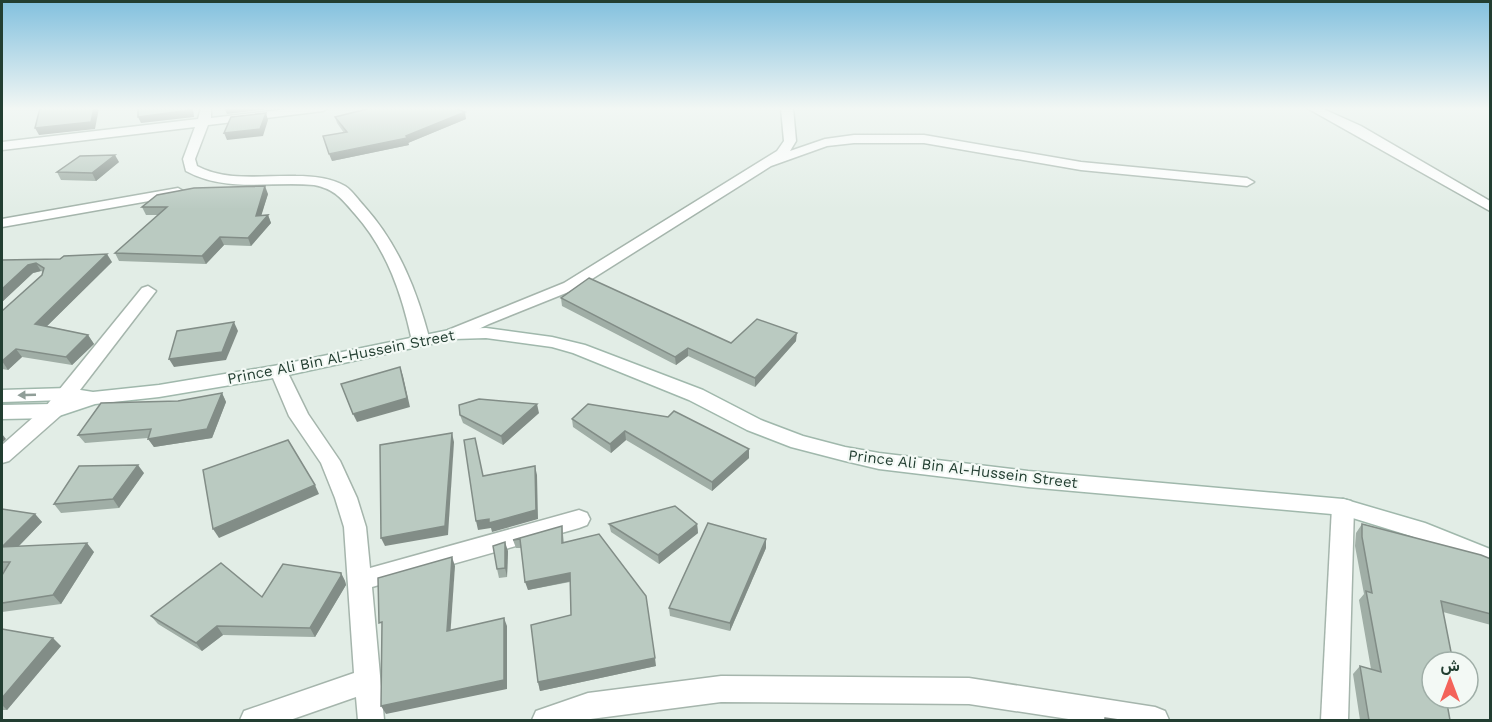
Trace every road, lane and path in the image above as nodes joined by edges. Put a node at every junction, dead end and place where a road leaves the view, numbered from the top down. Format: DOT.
graph roads {
  1 [pos="40,142"];
  2 [pos="195,142"];
  3 [pos="790,142"];
  4 [pos="838,142"];
  5 [pos="940,142"];
  6 [pos="1379,142"];
  7 [pos="2,146"];
  8 [pos="769,163"];
  9 [pos="242,181"];
  10 [pos="1247,182"];
  11 [pos="1491,207"];
  12 [pos="2,223"];
  13 [pos="148,291"];
  14 [pos="454,334"];
  15 [pos="422,341"];
  16 [pos="279,371"];
  17 [pos="68,394"];
  18 [pos="2,396"];
  19 [pos="94,398"];
  20 [pos="53,411"];
  21 [pos="2,412"];
  22 [pos="2,456"];
  23 [pos="1343,507"];
  24 [pos="579,519"];
  25 [pos="1491,559"];
  26 [pos="361,580"];
  27 [pos="367,681"];
  28 [pos="255,720"];
  29 [pos="370,720"];
  30 [pos="546,720"];
  31 [pos="1155,720"];
  32 [pos="1334,720"];
  1 -- 7 [label="street"];
  2 -- 9 [label="street"];
  3 -- 8 [label="street"];
  4 -- 8 [label="street"];
  5 -- 10 [label="street"];
  6 -- 11 [label="street"];
  8 -- 14 [label="street"];
  9 -- 12 [label="street"];
  9 -- 15 [label="street"];
  13 -- 17 [label="street"];
  14 -- 15 [label="street, Prince Ali Bin Al-Hussein Street"];
  14 -- 23 [label="street, Prince Ali Bin Al-Hussein Street"];
  15 -- 16 [label="street, Prince Ali Bin Al-Hussein Street"];
  16 -- 19 [label="street, Prince Ali Bin Al-Hussein Street"];
  16 -- 26 [label="street"];
  17 -- 18 [label="street, Prince Ali Bin Al-Hussein Street, one-way"];
  17 -- 19 [label="street, Prince Ali Bin Al-Hussein Street"];
  17 -- 20 [label="street"];
  19 -- 20 [label="street, Prince Ali Bin Al-Hussein Street"];
  20 -- 21 [label="street, Prince Ali Bin Al-Hussein Street"];
  20 -- 22 [label="street"];
  23 -- 25 [label="street, Prince Ali Bin Al-Hussein Street"];
  23 -- 32 [label="street"];
  24 -- 26 [label="street"];
  26 -- 27 [label="street"];
  27 -- 28 [label="street"];
  27 -- 29 [label="street"];
  30 -- 31 [label="street"];
}
